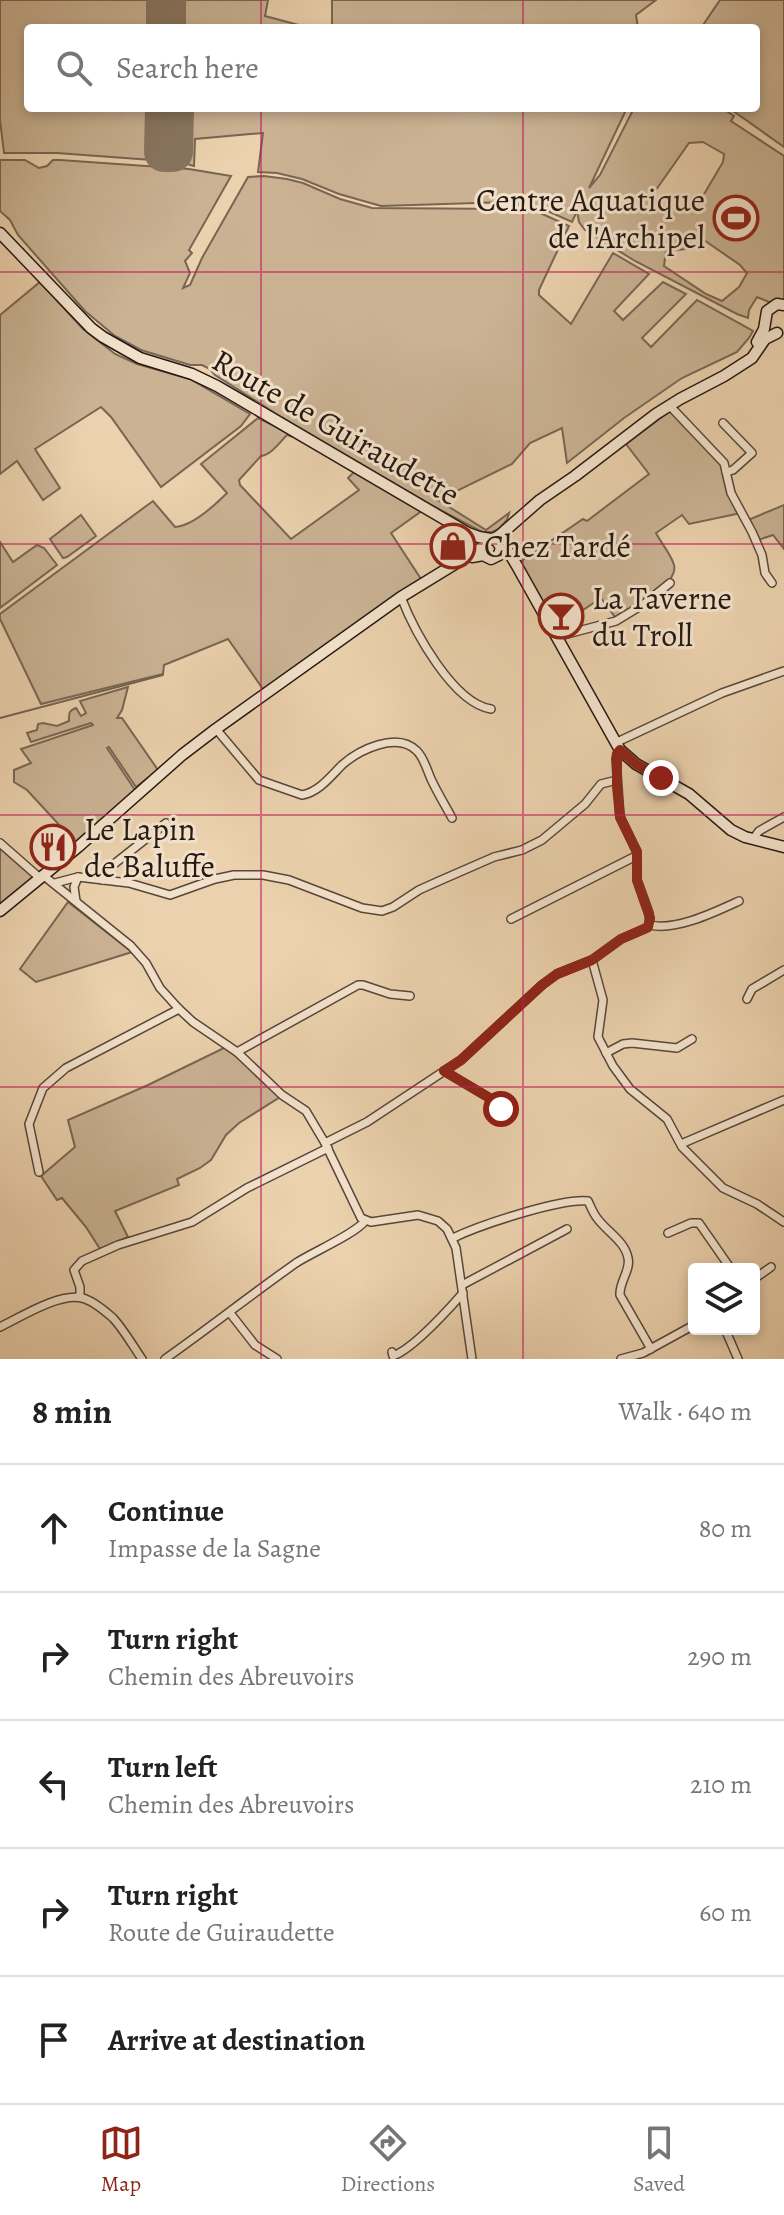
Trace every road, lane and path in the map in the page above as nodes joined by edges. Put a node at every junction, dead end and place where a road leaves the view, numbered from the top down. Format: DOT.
graph roads {
  1 [pos="1,233"];
  2 [pos="59,293"];
  3 [pos="784,305"];
  4 [pos="766,322"];
  5 [pos="781,334"];
  6 [pos="739,365"];
  7 [pos="669,405"];
  8 [pos="723,423"];
  9 [pos="726,472"];
  10 [pos="491,547"];
  11 [pos="670,583"];
  12 [pos="772,583"];
  13 [pos="401,597"];
  14 [pos="556,637"];
  15 [pos="784,671"];
  16 [pos="491,709"];
  17 [pos="216,729"];
  18 [pos="617,746"];
  19 [pos="617,780"];
  20 [pos="784,817"];
  21 [pos="452,818"];
  22 [pos="166,823"];
  23 [pos="753,839"];
  24 [pos="0,843"];
  25 [pos="784,847"];
  26 [pos="636,856"];
  27 [pos="43,877"];
  28 [pos="78,877"];
  29 [pos="103,880"];
  30 [pos="55,883"];
  31 [pos="76,901"];
  32 [pos="739,901"];
  33 [pos="0,911"];
  34 [pos="511,919"];
  35 [pos="650,925"];
  36 [pos="592,960"];
  37 [pos="784,970"];
  38 [pos="410,996"];
  39 [pos="747,999"];
  40 [pos="179,1009"];
  41 [pos="692,1039"];
  42 [pos="237,1052"];
  43 [pos="606,1053"];
  44 [pos="444,1071"];
  45 [pos="784,1100"];
  46 [pos="498,1103"];
  47 [pos="681,1144"];
  48 [pos="326,1146"];
  49 [pos="39,1172"];
  50 [pos="365,1221"];
  51 [pos="784,1222"];
  52 [pos="567,1229"];
  53 [pos="668,1233"];
  54 [pos="453,1238"];
  55 [pos="727,1263"];
  56 [pos="771,1267"];
  57 [pos="760,1275"];
  58 [pos="463,1289"];
  59 [pos="80,1297"];
  60 [pos="230,1313"];
  61 [pos="0,1327"];
  62 [pos="688,1328"];
  63 [pos="728,1335"];
  64 [pos="651,1349"];
  65 [pos="392,1352"];
  66 [pos="142,1359"];
  67 [pos="165,1359"];
  68 [pos="277,1359"];
  69 [pos="472,1359"];
  70 [pos="621,1359"];
  71 [pos="738,1359"];
  1 -- 2 [label="street, Route de Guiraudette"];
  1 -- 2 [label="street, Route de Guiraudette"];
  2 -- 10 [label="street, Route de Guiraudette"];
  3 -- 4 [label="street"];
  4 -- 5 [label="street"];
  4 -- 6 [label="street"];
  5 -- 6 [label="street"];
  6 -- 7 [label="street"];
  7 -- 9 [label="street"];
  7 -- 10 [label="street"];
  8 -- 9 [label="street"];
  9 -- 12 [label="street"];
  10 -- 13 [label="street"];
  10 -- 14 [label="street, Route de Guiraudette"];
  11 -- 14 [label="street"];
  13 -- 16 [label="street"];
  13 -- 17 [label="street"];
  14 -- 18 [label="street, Route de Guiraudette"];
  15 -- 18 [label="street"];
  17 -- 21 [label="street"];
  17 -- 27 [label="street"];
  18 -- 19 [label="street"];
  18 -- 23 [label="street, Route de Guiraudette"];
  19 -- 26 [label="street"];
  19 -- 29 [label="street"];
  20 -- 23 [label="street"];
  22 -- 29 [label="street"];
  23 -- 25 [label="street, Route de Guiraudette"];
  24 -- 27 [label="street"];
  26 -- 34 [label="street"];
  26 -- 35 [label="street"];
  27 -- 30 [label="street"];
  27 -- 33 [label="street"];
  28 -- 29 [label="street"];
  28 -- 30 [label="street"];
  28 -- 31 [label="street"];
  30 -- 31 [label="street"];
  31 -- 40 [label="street"];
  32 -- 35 [label="street"];
  35 -- 36 [label="street"];
  36 -- 43 [label="street"];
  36 -- 44 [label="street"];
  37 -- 39 [label="street"];
  38 -- 42 [label="street"];
  40 -- 42 [label="street"];
  40 -- 49 [label="street"];
  41 -- 43 [label="street"];
  42 -- 48 [label="street"];
  43 -- 47 [label="street"];
  44 -- 46 [label="street"];
  44 -- 48 [label="street"];
  45 -- 47 [label="street"];
  47 -- 51 [label="street"];
  48 -- 50 [label="street"];
  48 -- 59 [label="street"];
  50 -- 54 [label="street"];
  50 -- 60 [label="street"];
  52 -- 58 [label="street"];
  53 -- 55 [label="street"];
  54 -- 58 [label="street"];
  54 -- 64 [label="street"];
  56 -- 57 [label="street"];
  58 -- 65 [label="street"];
  58 -- 69 [label="street"];
  59 -- 61 [label="street"];
  59 -- 66 [label="street"];
  60 -- 67 [label="street"];
  60 -- 68 [label="street"];
  62 -- 64 [label="street"];
  63 -- 71 [label="street"];
  64 -- 70 [label="street"];
}
